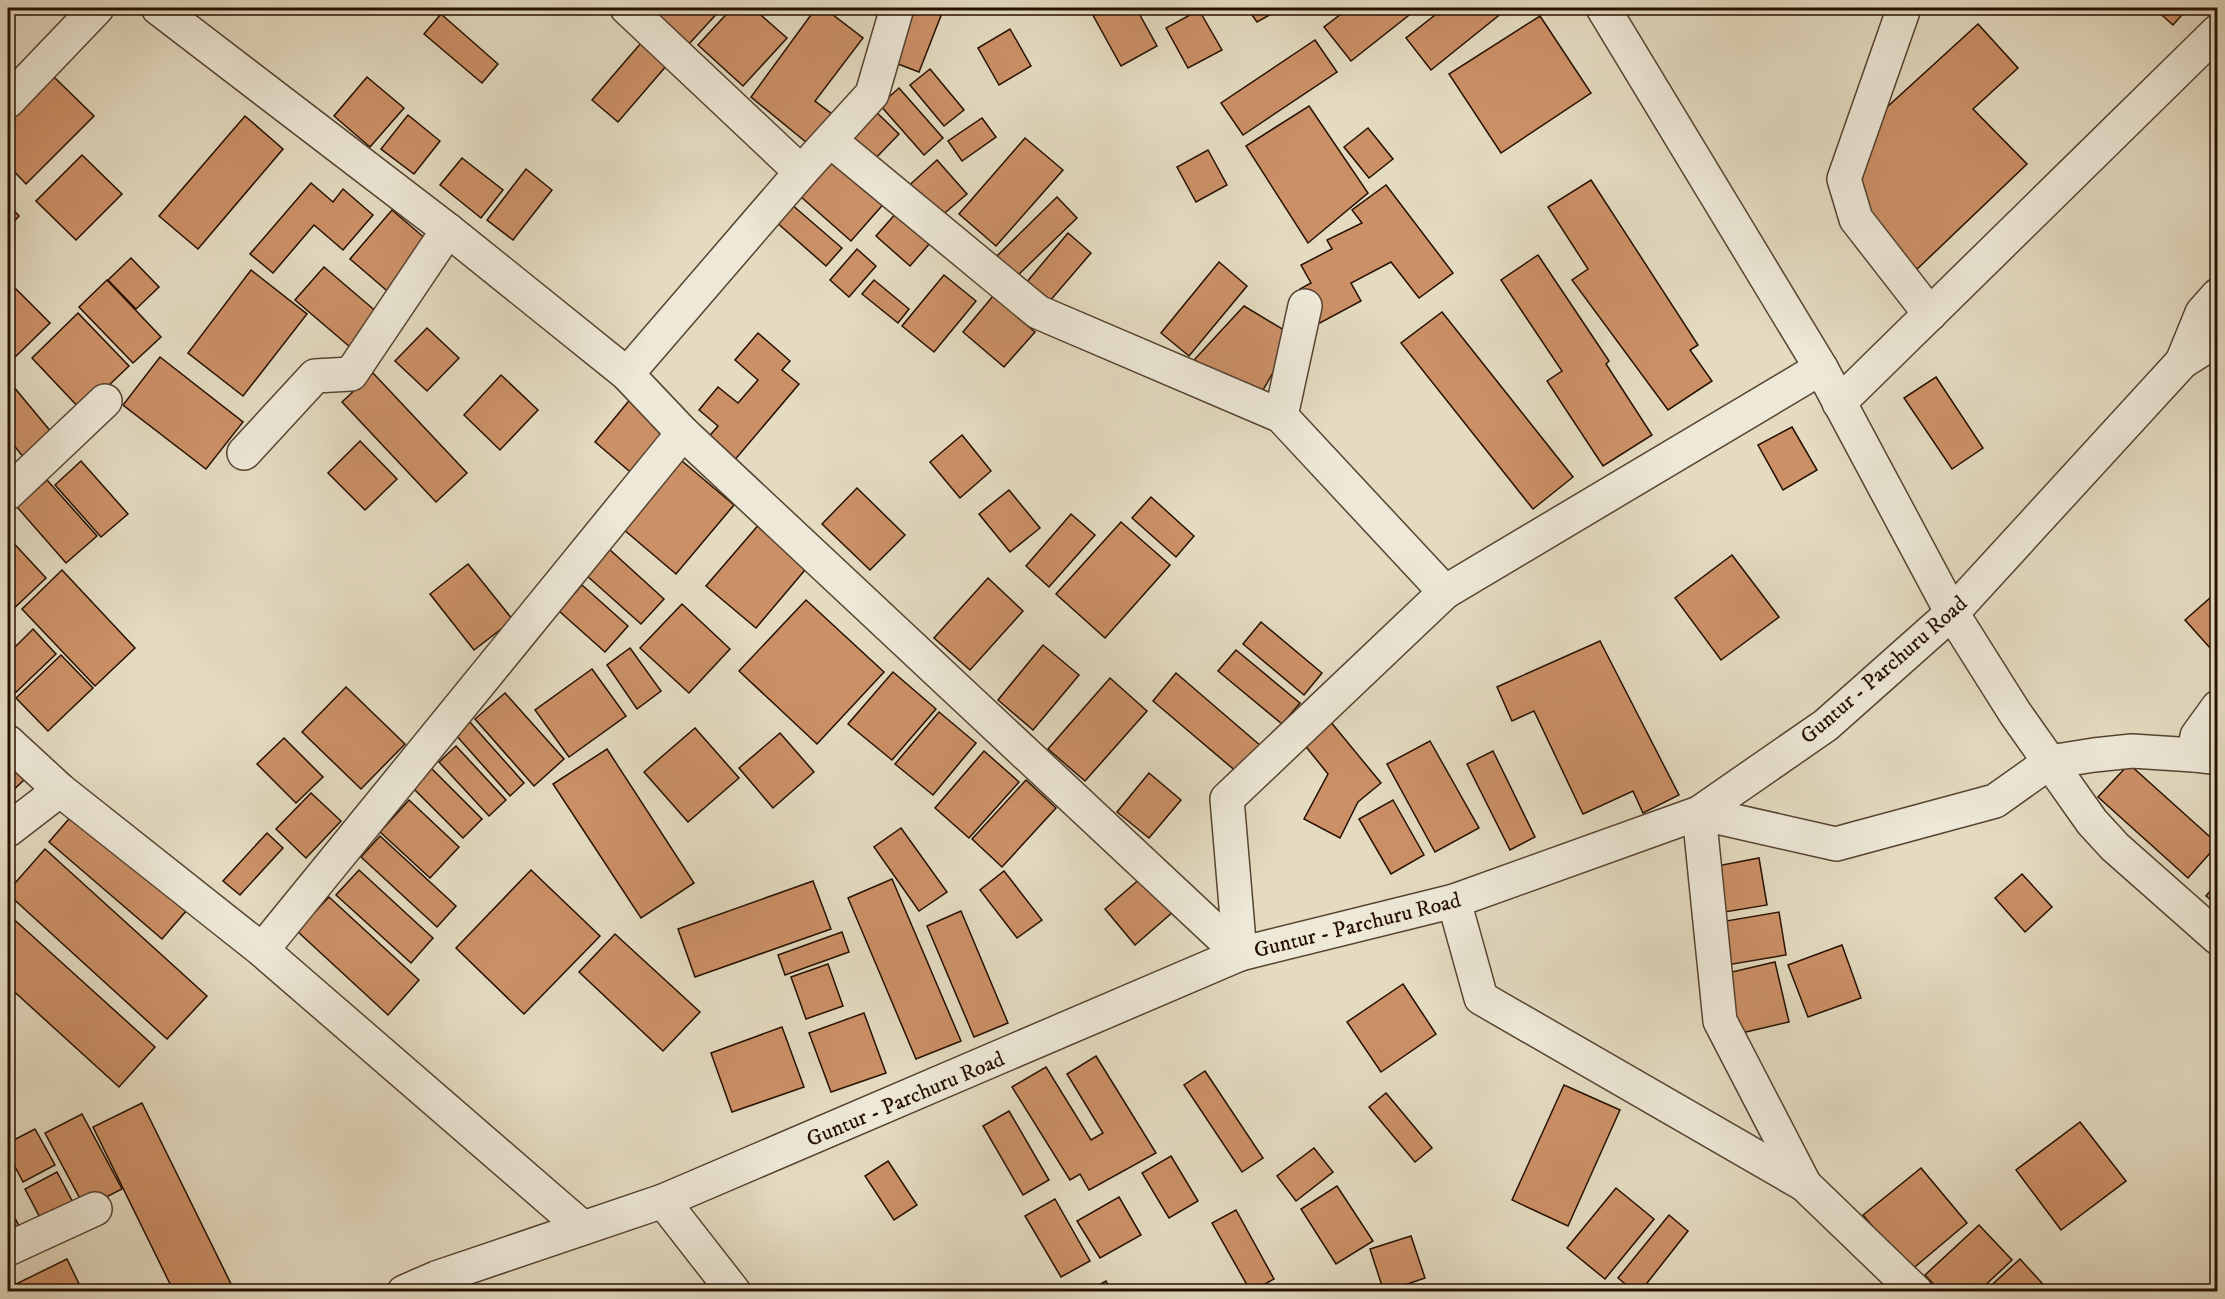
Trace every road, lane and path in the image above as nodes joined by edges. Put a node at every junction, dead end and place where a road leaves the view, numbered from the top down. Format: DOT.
graph roads {
  1 [pos="98,8"];
  2 [pos="158,8"];
  3 [pos="627,8"];
  4 [pos="897,8"];
  5 [pos="1603,8"];
  6 [pos="1904,8"];
  7 [pos="2217,30"];
  8 [pos="8,102"];
  9 [pos="831,141"];
  10 [pos="801,172"];
  11 [pos="448,230"];
  12 [pos="2217,294"];
  13 [pos="1305,306"];
  14 [pos="1930,314"];
  15 [pos="2217,339"];
  16 [pos="2182,362"];
  17 [pos="1821,368"];
  18 [pos="627,374"];
  19 [pos="105,401"];
  20 [pos="1839,403"];
  21 [pos="1281,416"];
  22 [pos="683,433"];
  23 [pos="244,453"];
  24 [pos="8,493"];
  25 [pos="1444,592"];
  26 [pos="1952,613"];
  27 [pos="2217,707"];
  28 [pos="8,742"];
  29 [pos="2206,756"];
  30 [pos="2050,762"];
  31 [pos="60,790"];
  32 [pos="1699,813"];
  33 [pos="8,830"];
  34 [pos="1454,901"];
  35 [pos="2217,938"];
  36 [pos="262,950"];
  37 [pos="1240,954"];
  38 [pos="1805,1185"];
  39 [pos="663,1201"];
  40 [pos="95,1209"];
  41 [pos="584,1228"];
  42 [pos="8,1249"];
  43 [pos="438,1285"];
  44 [pos="404,1292"];
  45 [pos="734,1292"];
  46 [pos="1916,1292"];
  1 -- 8 [label="street"];
  2 -- 11 [label="street"];
  3 -- 10 [label="street"];
  4 -- 9 [label="street"];
  5 -- 17 [label="street"];
  6 -- 14 [label="street"];
  7 -- 14 [label="street"];
  9 -- 10 [label="street"];
  9 -- 21 [label="street"];
  10 -- 18 [label="street"];
  11 -- 18 [label="street"];
  11 -- 23 [label="street"];
  12 -- 16 [label="street, Guntur - Parchuru Road"];
  13 -- 21 [label="street"];
  14 -- 20 [label="street"];
  15 -- 16 [label="street, Guntur - Parchuru Road"];
  16 -- 26 [label="street, Guntur - Parchuru Road"];
  17 -- 20 [label="street"];
  17 -- 25 [label="street"];
  18 -- 22 [label="street"];
  19 -- 24 [label="street"];
  20 -- 26 [label="street"];
  21 -- 25 [label="street"];
  22 -- 36 [label="street"];
  22 -- 37 [label="street"];
  25 -- 37 [label="street"];
  26 -- 30 [label="street"];
  26 -- 32 [label="street, Guntur - Parchuru Road"];
  27 -- 29 [label="street"];
  28 -- 31 [label="street"];
  29 -- 30 [label="street"];
  30 -- 32 [label="street"];
  30 -- 35 [label="street"];
  31 -- 33 [label="street"];
  31 -- 36 [label="street"];
  32 -- 34 [label="street, Guntur - Parchuru Road"];
  32 -- 38 [label="street"];
  34 -- 37 [label="street, Guntur - Parchuru Road"];
  34 -- 38 [label="street"];
  36 -- 41 [label="street"];
  37 -- 39 [label="street, Guntur - Parchuru Road"];
  38 -- 46 [label="street"];
  39 -- 41 [label="street, Guntur - Parchuru Road"];
  39 -- 45 [label="street"];
  40 -- 42 [label="street"];
  41 -- 43 [label="street, Guntur - Parchuru Road"];
  43 -- 44 [label="street, Guntur - Parchuru Road"];
}
